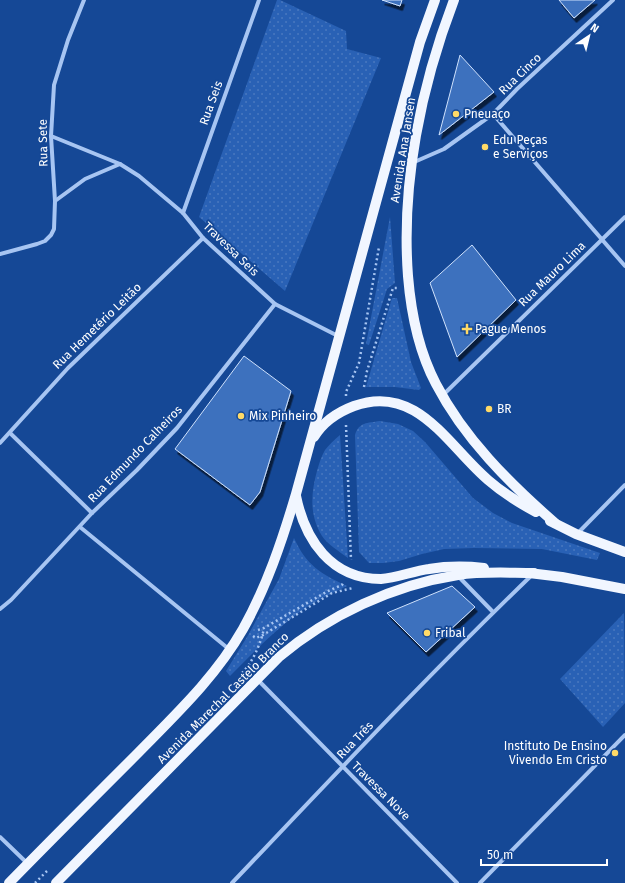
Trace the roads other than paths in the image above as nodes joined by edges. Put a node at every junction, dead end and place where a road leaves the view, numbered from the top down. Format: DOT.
graph roads {
  1 [pos="84,0"];
  2 [pos="259,0"];
  3 [pos="435,0"];
  4 [pos="454,0"];
  5 [pos="613,0"];
  6 [pos="493,114"];
  7 [pos="51,136"];
  8 [pos="412,163"];
  9 [pos="120,164"];
  10 [pos="55,201"];
  11 [pos="183,213"];
  12 [pos="625,217"];
  13 [pos="203,238"];
  14 [pos="601,240"];
  15 [pos="0,254"];
  16 [pos="625,266"];
  17 [pos="276,304"];
  18 [pos="338,336"];
  19 [pos="442,396"];
  20 [pos="10,433"];
  21 [pos="0,443"];
  22 [pos="309,444"];
  23 [pos="625,485"];
  24 [pos="296,494"];
  25 [pos="92,513"];
  26 [pos="555,523"];
  27 [pos="80,527"];
  28 [pos="576,534"];
  29 [pos="625,552"];
  30 [pos="534,573"];
  31 [pos="458,575"];
  32 [pos="625,590"];
  33 [pos="0,609"];
  34 [pos="494,612"];
  35 [pos="230,650"];
  36 [pos="257,679"];
  37 [pos="625,735"];
  38 [pos="343,766"];
  39 [pos="0,837"];
  40 [pos="28,864"];
  41 [pos="60,882"];
  42 [pos="9,883"];
  43 [pos="232,883"];
  44 [pos="457,883"];
  45 [pos="480,883"];
  1 -- 7 [label="street, Rua Sete"];
  2 -- 11 [label="street, Rua Seis"];
  3 -- 18 [label="main road, Avenida Ana Jansen"];
  4 -- 8 [label="main road, Avenida Ana Jansen"];
  5 -- 6 [label="street, Rua Cinco"];
  6 -- 8 [label="street, Rua Cinco"];
  6 -- 14 [label="street"];
  7 -- 9 [label="street, Travessa Seis"];
  7 -- 10 [label="street, Rua Sete"];
  8 -- 19 [label="main road, Avenida Ana Jansen"];
  9 -- 10 [label="street"];
  9 -- 11 [label="street, Travessa Seis"];
  10 -- 15 [label="street, Rua Sete"];
  11 -- 13 [label="street, Travessa Seis"];
  12 -- 14 [label="street, Rua Mauro Lima"];
  13 -- 17 [label="street, Travessa Seis"];
  13 -- 20 [label="street, Rua Hemetério Leitão"];
  14 -- 16 [label="street"];
  14 -- 19 [label="street, Rua Mauro Lima"];
  17 -- 18 [label="street, Travessa Seis"];
  17 -- 25 [label="street, Rua Edmundo Calheiros"];
  18 -- 22 [label="main road, Avenida Ana Jansen"];
  19 -- 26 [label="main road, Avenida Ana Jansen"];
  20 -- 21 [label="street, Rua Hemetério Leitão"];
  20 -- 25 [label="street"];
  22 -- 24 [label="main road, Avenida Marechal Castelo Branco"];
  22 -- 26 [label="main road"];
  23 -- 28 [label="street"];
  24 -- 30 [label="main road"];
  24 -- 35 [label="main road, Avenida Marechal Castelo Branco"];
  25 -- 27 [label="street, Rua Edmundo Calheiros"];
  26 -- 28 [label="main road"];
  27 -- 33 [label="street, Rua Edmundo Calheiros"];
  27 -- 35 [label="street"];
  28 -- 29 [label="main road"];
  30 -- 31 [label="main road, Avenida Marechal Castelo Branco"];
  30 -- 32 [label="main road"];
  30 -- 34 [label="street, Rua Três"];
  31 -- 34 [label="street"];
  31 -- 36 [label="main road, Avenida Marechal Castelo Branco"];
  34 -- 38 [label="street, Rua Três"];
  35 -- 40 [label="main road, Avenida Marechal Castelo Branco"];
  36 -- 38 [label="street, Travessa Nove"];
  36 -- 41 [label="main road, Avenida Marechal Castelo Branco"];
  37 -- 45 [label="street"];
  38 -- 43 [label="street, Rua Três"];
  38 -- 44 [label="street, Travessa Nove"];
  39 -- 40 [label="street"];
  40 -- 42 [label="main road, Avenida Marechal Castelo Branco"];
}
